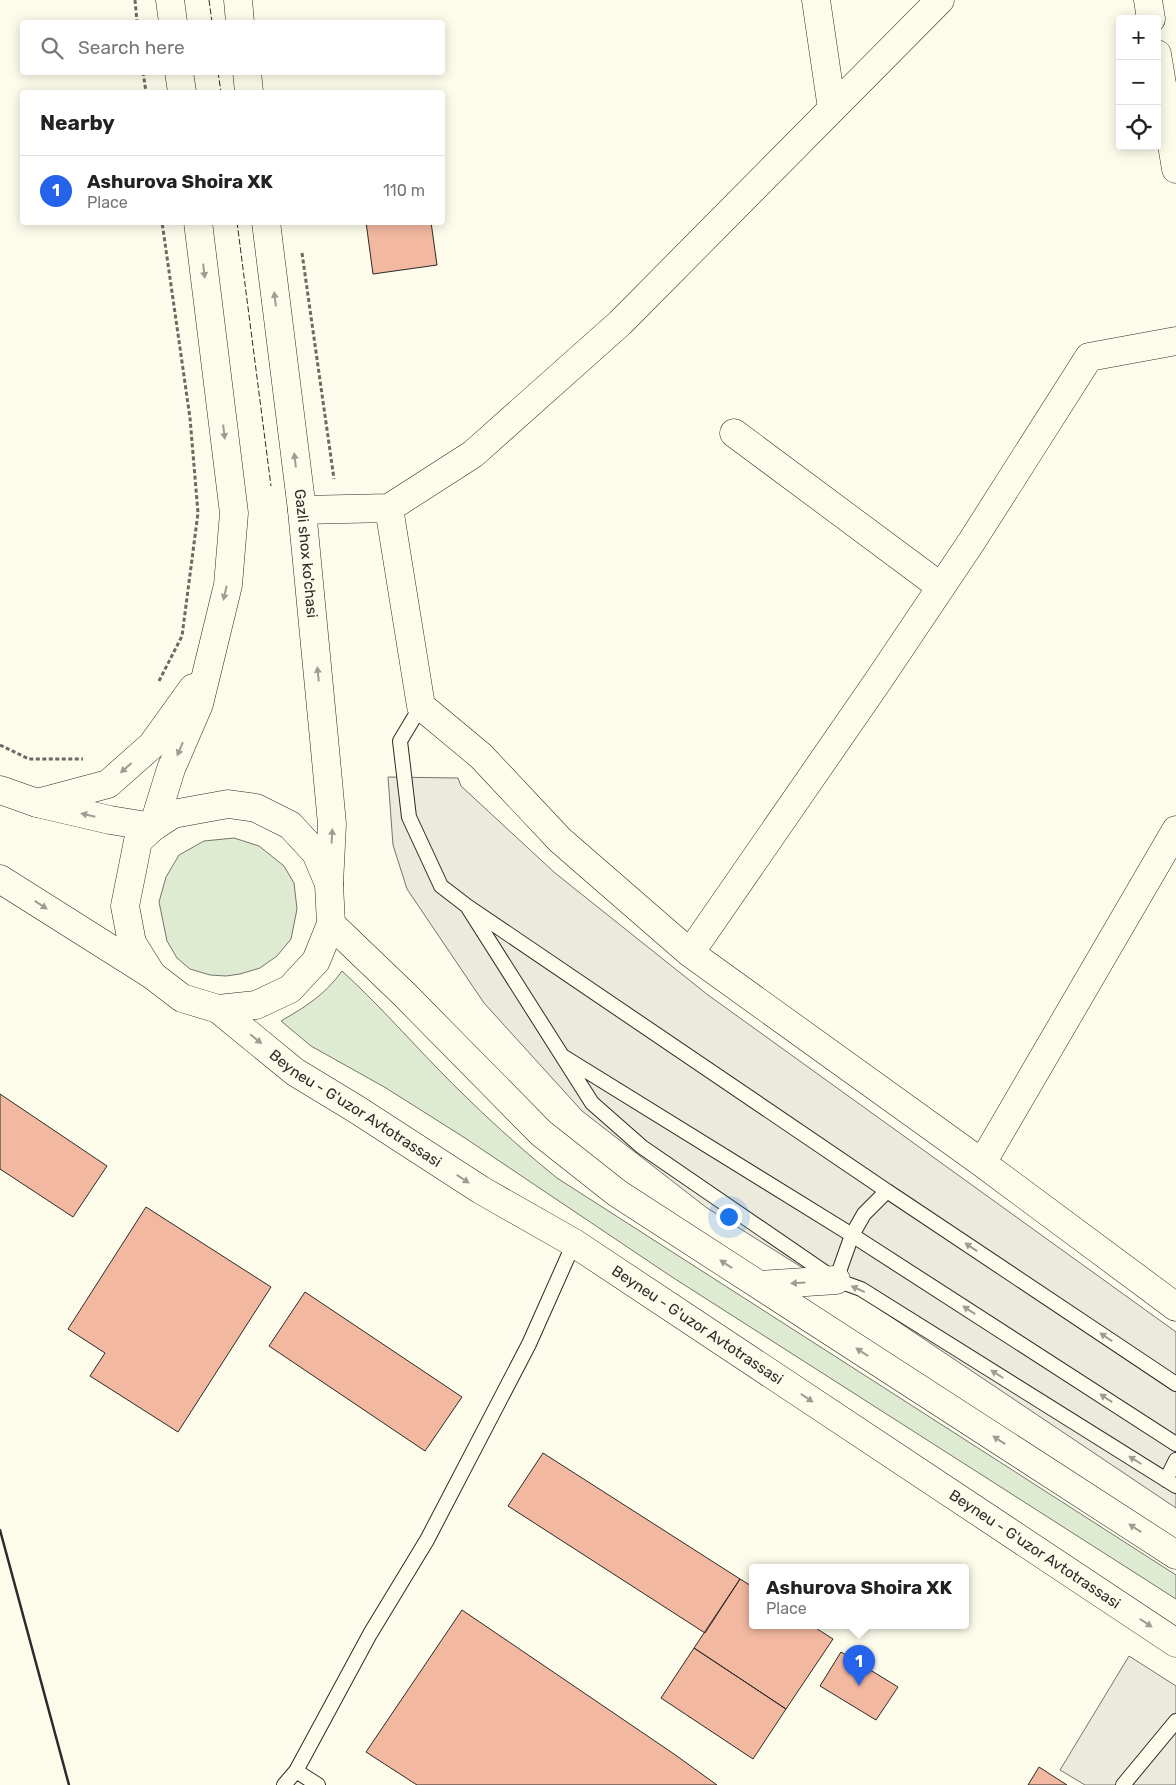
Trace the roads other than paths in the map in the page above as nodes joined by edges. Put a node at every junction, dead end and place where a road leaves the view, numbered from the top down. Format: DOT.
graph roads {
  1 [pos="170,0"];
  2 [pos="238,0"];
  3 [pos="816,0"];
  4 [pos="940,0"];
  5 [pos="1148,0"];
  6 [pos="1151,15"];
  7 [pos="173,20"];
  8 [pos="240,20"];
  9 [pos="1158,60"];
  10 [pos="180,75"];
  11 [pos="247,75"];
  12 [pos="182,90"];
  13 [pos="249,90"];
  14 [pos="832,109"];
  15 [pos="1176,169"];
  16 [pos="198,225"];
  17 [pos="266,225"];
  18 [pos="1176,341"];
  19 [pos="734,433"];
  20 [pos="389,508"];
  21 [pos="302,510"];
  22 [pos="941,588"];
  23 [pos="210,661"];
  24 [pos="421,706"];
  25 [pos="0,790"];
  26 [pos="37,803"];
  27 [pos="153,827"];
  28 [pos="1176,830"];
  29 [pos="0,879"];
  30 [pos="329,884"];
  31 [pos="467,906"];
  32 [pos="331,924"];
  33 [pos="690,952"];
  34 [pos="152,976"];
  35 [pos="218,1009"];
  36 [pos="561,1055"];
  37 [pos="982,1163"];
  38 [pos="887,1191"];
  39 [pos="852,1235"];
  40 [pos="574,1243"];
  41 [pos="836,1280"];
  42 [pos="760,1286"];
  43 [pos="1176,1307"];
  44 [pos="1176,1384"];
  45 [pos="1176,1444"];
  46 [pos="1176,1460"];
  47 [pos="1171,1483"];
  48 [pos="1176,1555"];
  49 [pos="1176,1643"];
  50 [pos="1176,1721"];
  51 [pos="296,1771"];
  52 [pos="284,1785"];
  53 [pos="318,1785"];
  54 [pos="1123,1785"];
  1 -- 7 [label="main road"];
  2 -- 8 [label="main road"];
  3 -- 14 [label="main road"];
  4 -- 14 [label="main road"];
  5 -- 6 [label="main road"];
  9 -- 15 [label="main road"];
  10 -- 12 [label="main road"];
  11 -- 13 [label="main road"];
  14 -- 20 [label="main road"];
  16 -- 23 [label="main road, one-way"];
  21 -- 17 [label="main road, Gazli shox ko'chasi, one-way"];
  18 -- 22 [label="main road"];
  19 -- 22 [label="main road"];
  20 -- 21 [label="main road"];
  20 -- 24 [label="main road"];
  30 -- 21 [label="main road, Gazli shox ko'chasi, one-way"];
  22 -- 33 [label="main road"];
  23 -- 26 [label="main road, one-way"];
  23 -- 27 [label="main road, one-way"];
  24 -- 31 [label="lane"];
  24 -- 33 [label="main road"];
  25 -- 26 [label="main road"];
  27 -- 26 [label="main road, one-way"];
  27 -- 30 [label="main road"];
  27 -- 34 [label="main road"];
  28 -- 37 [label="main road"];
  29 -- 34 [label="main road, one-way"];
  30 -- 32 [label="main road"];
  31 -- 36 [label="lane"];
  31 -- 38 [label="lane"];
  32 -- 35 [label="main road"];
  42 -- 32 [label="main road, one-way"];
  33 -- 37 [label="main road"];
  34 -- 35 [label="main road"];
  35 -- 40 [label="main road, Beyneu - G'uzor Avtotrassasi, one-way"];
  36 -- 39 [label="lane"];
  36 -- 41 [label="lane"];
  37 -- 43 [label="main road"];
  38 -- 39 [label="lane"];
  44 -- 38 [label="lane, one-way"];
  39 -- 41 [label="lane"];
  45 -- 39 [label="lane, one-way"];
  40 -- 49 [label="main road, Beyneu - G'uzor Avtotrassasi, one-way"];
  40 -- 51 [label="lane"];
  41 -- 42 [label="main road, one-way"];
  47 -- 41 [label="lane, one-way"];
  48 -- 42 [label="main road, one-way"];
  46 -- 47 [label="lane"];
  50 -- 54 [label="lane"];
  51 -- 52 [label="lane"];
  51 -- 53 [label="lane"];
}
